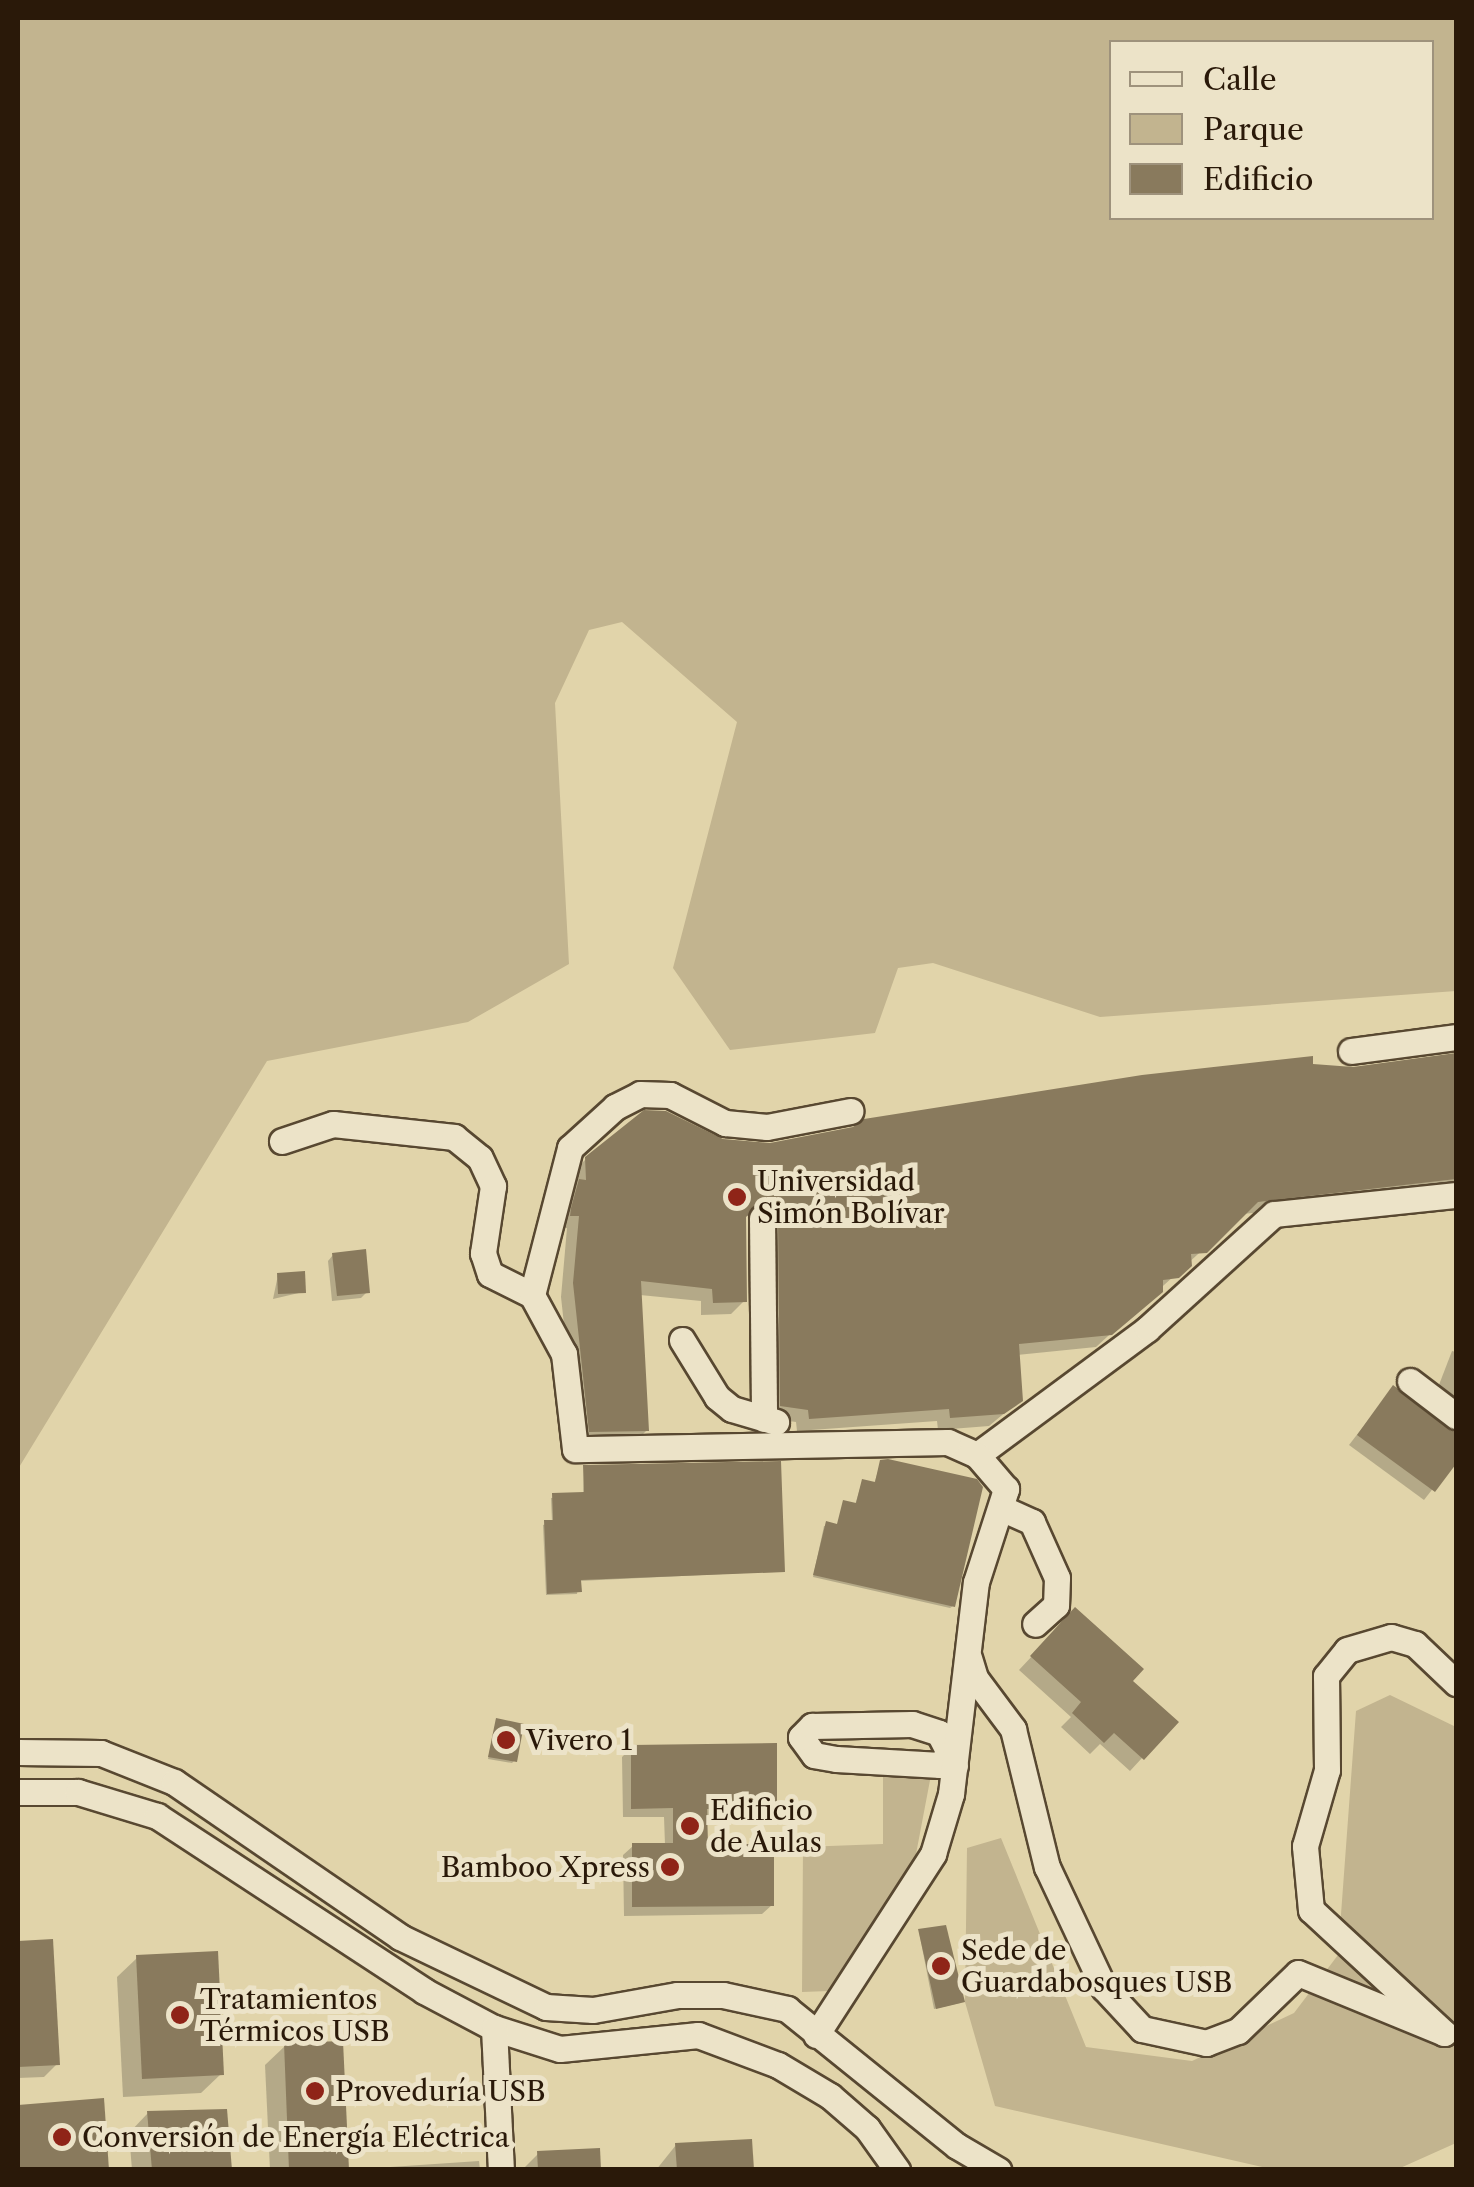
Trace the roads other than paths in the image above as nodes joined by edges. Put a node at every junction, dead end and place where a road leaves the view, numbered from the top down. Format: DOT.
graph roads {
  1 [pos="1456,1037"];
  2 [pos="1352,1051"];
  3 [pos="850,1112"];
  4 [pos="282,1141"];
  5 [pos="1456,1195"];
  6 [pos="762,1218"];
  7 [pos="532,1295"];
  8 [pos="682,1340"];
  9 [pos="1410,1381"];
  10 [pos="1456,1416"];
  11 [pos="764,1418"];
  12 [pos="833,1440"];
  13 [pos="977,1455"];
  14 [pos="1001,1508"];
  15 [pos="1035,1624"];
  16 [pos="969,1658"];
  17 [pos="1456,1683"];
  18 [pos="18,1752"];
  19 [pos="952,1759"];
  20 [pos="18,1792"];
  21 [pos="494,2028"];
  22 [pos="816,2035"];
  23 [pos="502,2170"];
  24 [pos="896,2170"];
  25 [pos="998,2170"];
  1 -- 2 [label="lane"];
  3 -- 7 [label="lane"];
  4 -- 7 [label="lane"];
  5 -- 13 [label="lane"];
  6 -- 11 [label="lane"];
  7 -- 12 [label="lane"];
  8 -- 11 [label="lane"];
  9 -- 10 [label="lane"];
  11 -- 12 [label="lane"];
  12 -- 13 [label="lane"];
  13 -- 14 [label="lane"];
  14 -- 15 [label="lane"];
  14 -- 16 [label="lane"];
  16 -- 17 [label="lane"];
  16 -- 19 [label="lane"];
  18 -- 22 [label="lane"];
  19 -- 19 [label="lane"];
  19 -- 22 [label="lane"];
  20 -- 21 [label="lane"];
  21 -- 23 [label="lane"];
  21 -- 24 [label="lane"];
  22 -- 25 [label="lane"];
}
